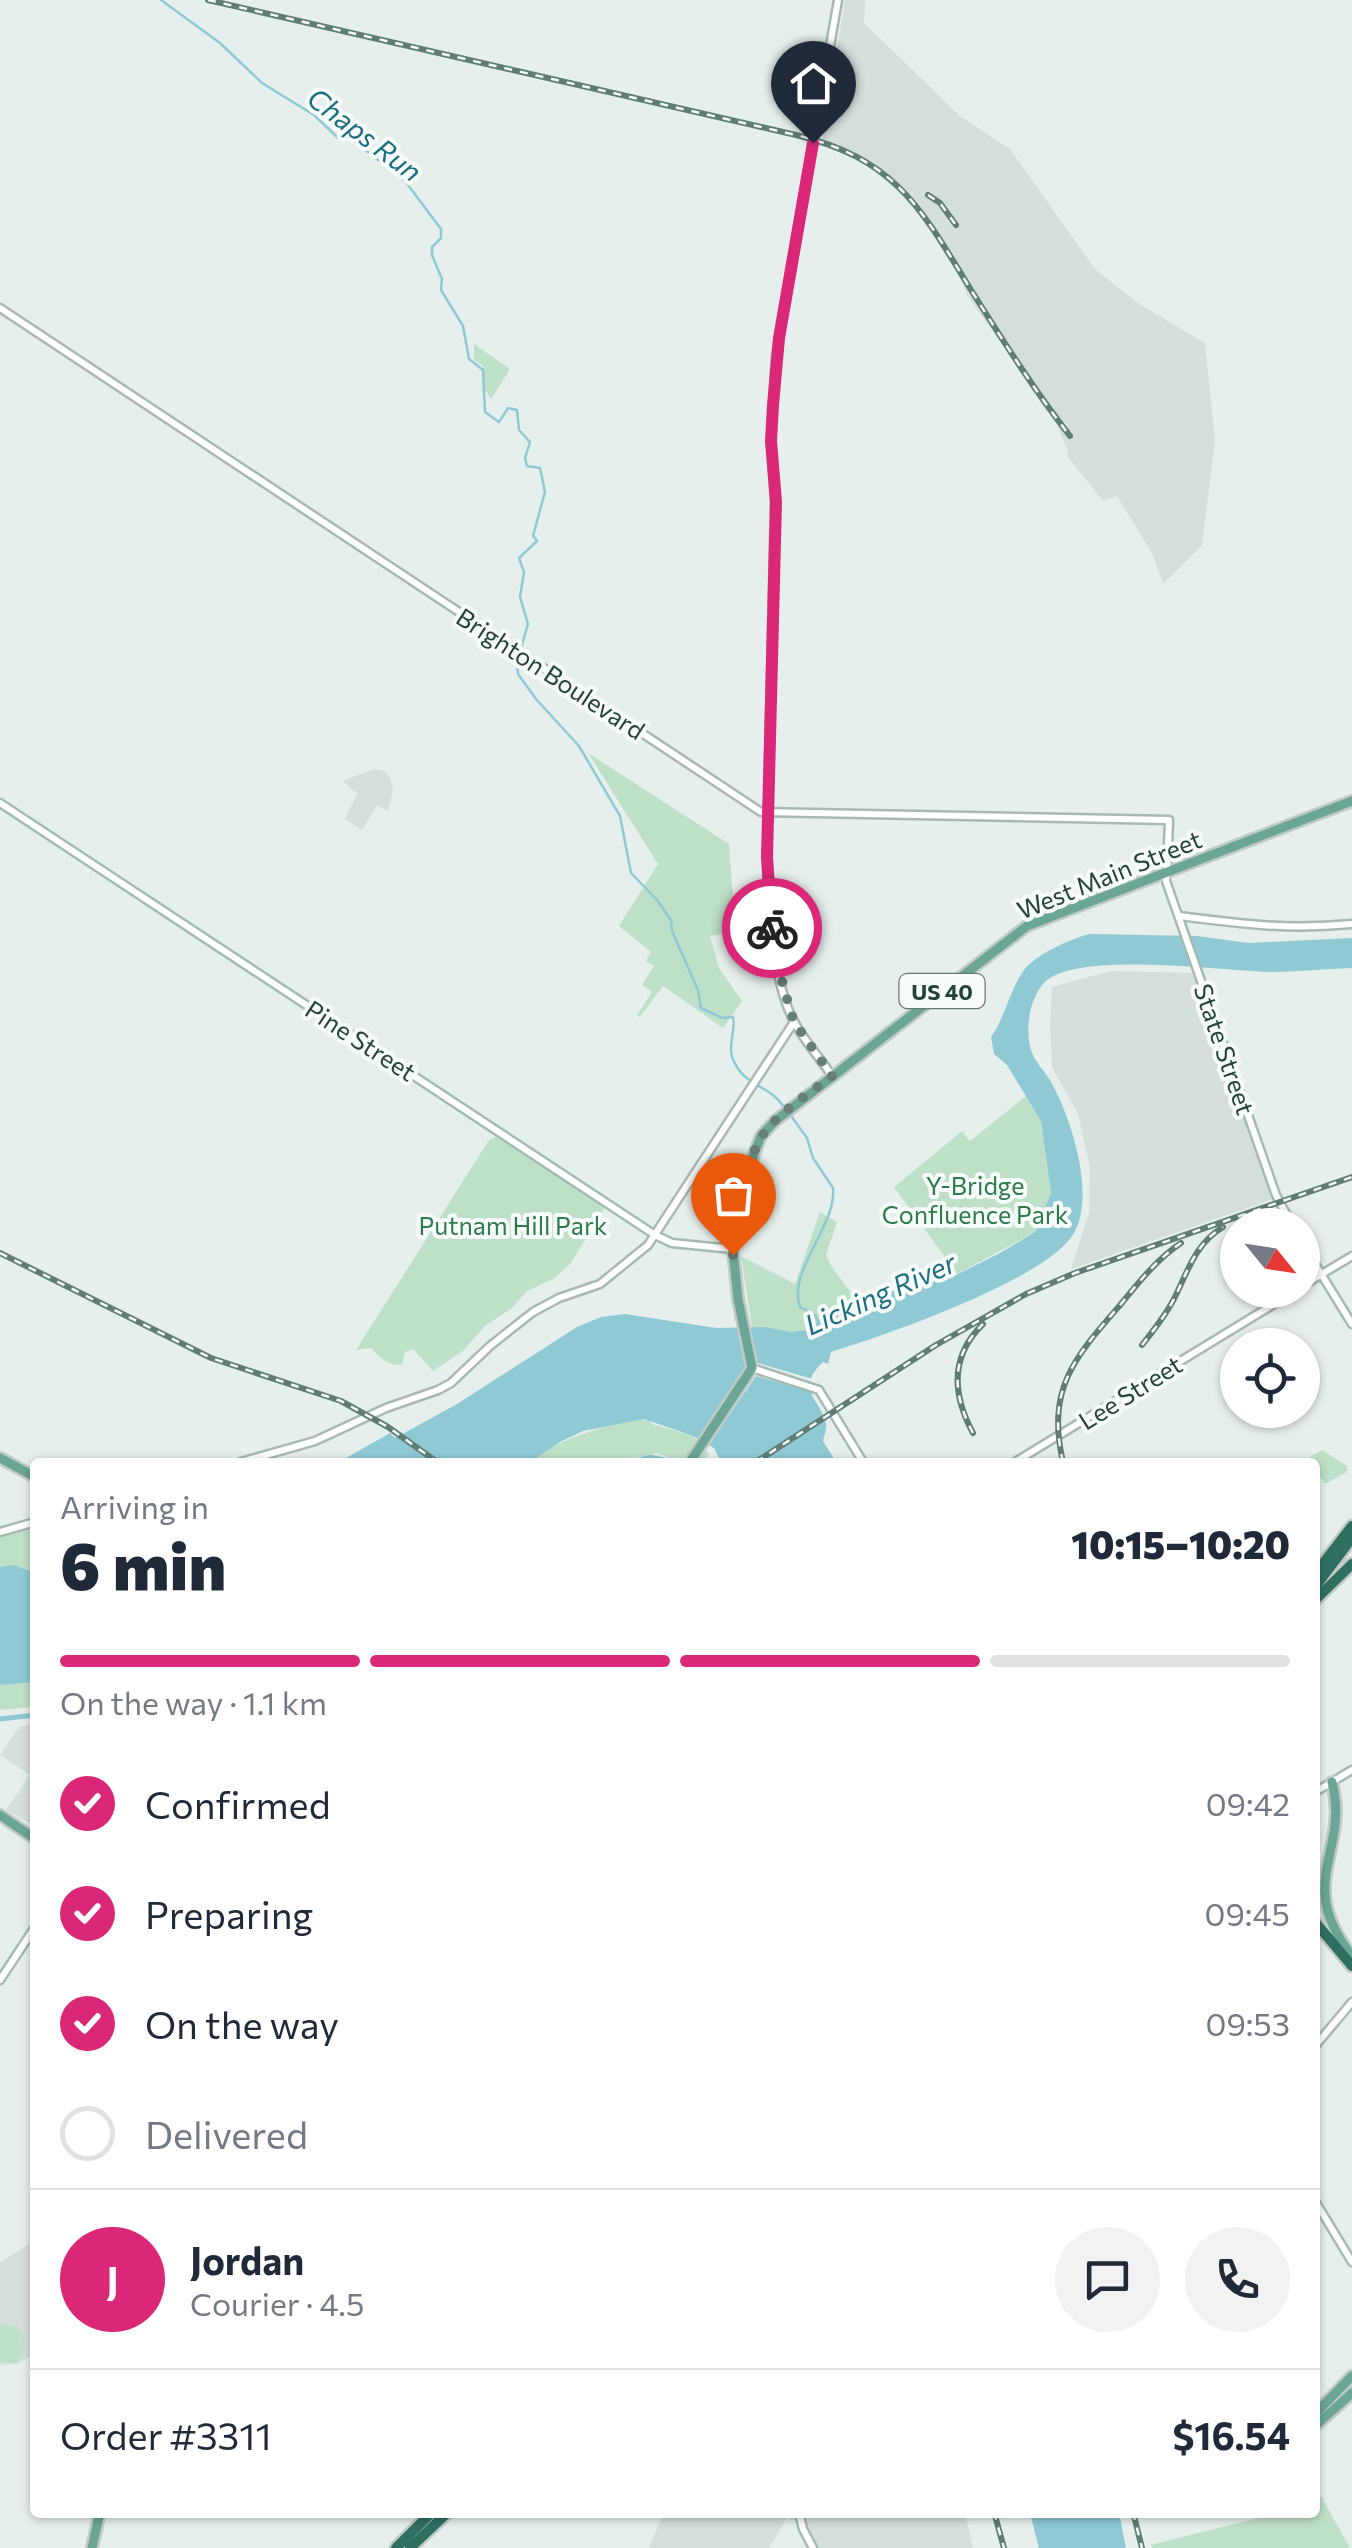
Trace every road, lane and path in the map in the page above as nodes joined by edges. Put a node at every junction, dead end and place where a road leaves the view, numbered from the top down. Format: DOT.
graph roads {
  1 [pos="838,3"];
  2 [pos="0,308"];
  3 [pos="1352,801"];
  4 [pos="0,803"];
  5 [pos="768,813"];
  6 [pos="1166,870"];
  7 [pos="1180,919"];
  8 [pos="1352,924"];
  9 [pos="794,1022"];
  10 [pos="832,1076"];
  11 [pos="1283,1208"];
  12 [pos="655,1235"];
  13 [pos="732,1249"];
  14 [pos="1352,1256"];
  15 [pos="1321,1275"];
  16 [pos="1267,1308"];
  17 [pos="1352,1324"];
  18 [pos="752,1368"];
  19 [pos="0,1458"];
  20 [pos="254,1458"];
  21 [pos="693,1458"];
  22 [pos="861,1458"];
  23 [pos="1023,1458"];
  24 [pos="30,1474"];
  25 [pos="30,1523"];
  26 [pos="1352,1526"];
  27 [pos="0,1532"];
  28 [pos="1352,1538"];
  29 [pos="1352,1564"];
  30 [pos="1320,1568"];
  31 [pos="1320,1580"];
  32 [pos="1320,1595"];
  33 [pos="1352,1770"];
  34 [pos="1332,1782"];
  35 [pos="1320,1789"];
  36 [pos="0,1815"];
  37 [pos="30,1836"];
  38 [pos="1320,1928"];
  39 [pos="30,1935"];
  40 [pos="1352,1956"];
  41 [pos="1352,1966"];
  42 [pos="0,1980"];
  43 [pos="1352,2002"];
  44 [pos="1320,2040"];
  45 [pos="1320,2209"];
  46 [pos="1352,2262"];
  47 [pos="1352,2376"];
  48 [pos="1352,2392"];
  49 [pos="1320,2409"];
  50 [pos="1320,2421"];
  51 [pos="99,2518"];
  52 [pos="426,2518"];
  53 [pos="442,2518"];
  54 [pos="801,2518"];
  55 [pos="92,2548"];
  56 [pos="396,2548"];
  57 [pos="410,2548"];
  58 [pos="812,2548"];
  1 -- 5 [label="street"];
  2 -- 5 [label="street, Brighton Boulevard"];
  3 -- 6 [label="main road, West Main Street / US 40"];
  4 -- 12 [label="street, Pine Street"];
  5 -- 6 [label="street"];
  5 -- 9 [label="street"];
  6 -- 7 [label="street, State Street"];
  6 -- 10 [label="main road, West Main Street / US 40"];
  7 -- 8 [label="street"];
  7 -- 11 [label="street, State Street"];
  9 -- 10 [label="street"];
  9 -- 12 [label="street"];
  10 -- 13 [label="main road, West Main Street / US 40"];
  12 -- 13 [label="street, Pine Street"];
  12 -- 20 [label="street"];
  13 -- 18 [label="main road, West Main Street / US 40"];
  14 -- 15 [label="street, Lee Street"];
  15 -- 17 [label="street"];
  16 -- 23 [label="street, Lee Street"];
  18 -- 21 [label="main road"];
  18 -- 22 [label="street"];
  19 -- 24 [label="main road"];
  25 -- 27 [label="street"];
  26 -- 30 [label="highway"];
  28 -- 31 [label="highway"];
  29 -- 32 [label="highway"];
  33 -- 34 [label="street"];
  34 -- 35 [label="street"];
  34 -- 40 [label="main road"];
  36 -- 37 [label="main road"];
  38 -- 41 [label="highway"];
  39 -- 42 [label="street"];
  43 -- 44 [label="street"];
  45 -- 46 [label="street"];
  47 -- 49 [label="main road"];
  48 -- 50 [label="main road"];
  51 -- 55 [label="main road"];
  52 -- 56 [label="highway"];
  53 -- 57 [label="highway"];
  54 -- 58 [label="street"];
}
